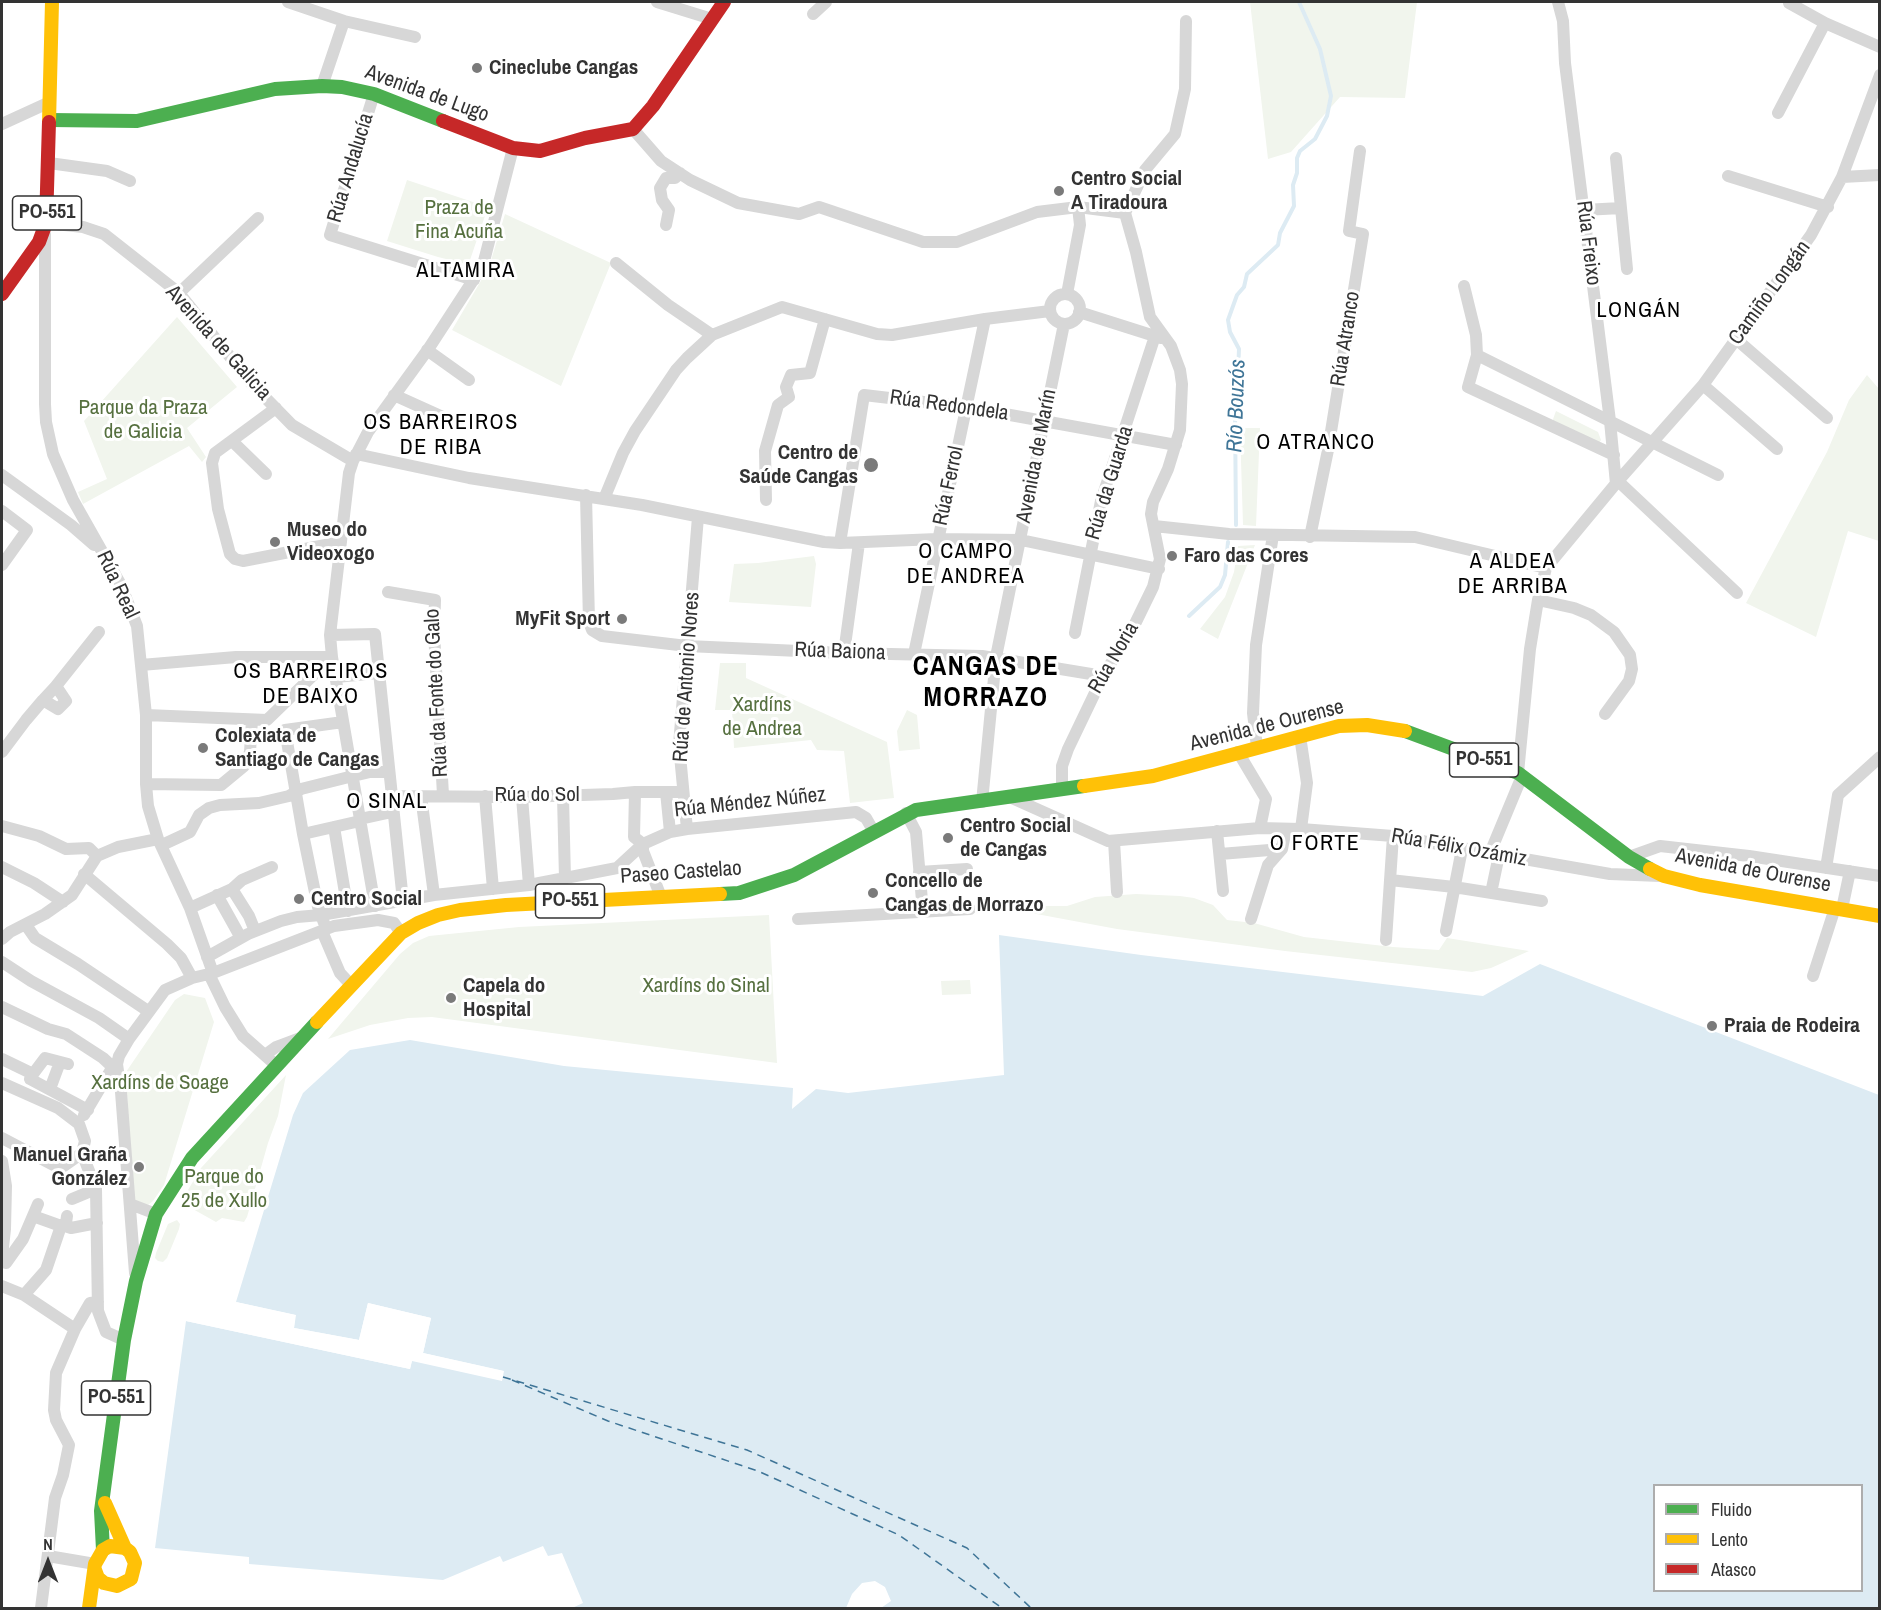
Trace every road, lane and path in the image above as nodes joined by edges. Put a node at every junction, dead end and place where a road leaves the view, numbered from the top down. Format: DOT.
graph roads {
  1 [pos="52,2"];
  2 [pos="288,2"];
  3 [pos="657,2"];
  4 [pos="724,2"];
  5 [pos="826,2"];
  6 [pos="1558,2"];
  7 [pos="1789,3"];
  8 [pos="813,14"];
  9 [pos="712,19"];
  10 [pos="344,21"];
  11 [pos="1186,21"];
  12 [pos="1825,23"];
  13 [pos="415,37"];
  14 [pos="1880,47"];
  15 [pos="1880,75"];
  16 [pos="322,86"];
  17 [pos="374,94"];
  18 [pos="50,102"];
  19 [pos="1778,113"];
  20 [pos="50,120"];
  21 [pos="2,124"];
  22 [pos="633,129"];
  23 [pos="513,148"];
  24 [pos="1360,151"];
  25 [pos="1616,158"];
  26 [pos="49,163"];
  27 [pos="680,173"];
  28 [pos="1880,175"];
  29 [pos="1728,176"];
  30 [pos="1842,177"];
  31 [pos="130,181"];
  32 [pos="1078,207"];
  33 [pos="1827,207"];
  34 [pos="1621,208"];
  35 [pos="1584,210"];
  36 [pos="1125,213"];
  37 [pos="258,218"];
  38 [pos="666,225"];
  39 [pos="45,227"];
  40 [pos="616,263"];
  41 [pos="1628,269"];
  42 [pos="474,280"];
  43 [pos="1464,286"];
  44 [pos="179,293"];
  45 [pos="2,294"];
  46 [pos="1067,294"];
  47 [pos="1050,311"];
  48 [pos="1079,312"];
  49 [pos="825,319"];
  50 [pos="985,319"];
  51 [pos="1064,324"];
  52 [pos="712,335"];
  53 [pos="1160,338"];
  54 [pos="1737,339"];
  55 [pos="427,350"];
  56 [pos="1477,355"];
  57 [pos="469,380"];
  58 [pos="1703,385"];
  59 [pos="394,395"];
  60 [pos="966,407"];
  61 [pos="276,408"];
  62 [pos="1827,418"];
  63 [pos="1044,420"];
  64 [pos="1610,421"];
  65 [pos="456,423"];
  66 [pos="1124,436"];
  67 [pos="232,441"];
  68 [pos="1653,444"];
  69 [pos="1176,445"];
  70 [pos="1777,449"];
  71 [pos="1614,455"];
  72 [pos="354,458"];
  73 [pos="266,474"];
  74 [pos="2,475"];
  75 [pos="1718,475"];
  76 [pos="1617,483"];
  77 [pos="586,495"];
  78 [pos="604,499"];
  79 [pos="766,500"];
  80 [pos="2,511"];
  81 [pos="698,517"];
  82 [pos="1154,526"];
  83 [pos="1273,535"];
  84 [pos="1310,537"];
  85 [pos="937,540"];
  86 [pos="1021,540"];
  87 [pos="341,542"];
  88 [pos="840,543"];
  89 [pos="859,543"];
  90 [pos="5,551"];
  91 [pos="101,551"];
  92 [pos="1089,555"];
  93 [pos="2,565"];
  94 [pos="1546,568"];
  95 [pos="1159,569"];
  96 [pos="388,592"];
  97 [pos="1737,593"];
  98 [pos="1538,600"];
  99 [pos="99,632"];
  100 [pos="1075,633"];
  101 [pos="330,635"];
  102 [pos="687,646"];
  103 [pos="844,653"];
  104 [pos="914,654"];
  105 [pos="332,657"];
  106 [pos="996,657"];
  107 [pos="141,665"];
  108 [pos="378,673"];
  109 [pos="1102,676"];
  110 [pos="336,677"];
  111 [pos="56,686"];
  112 [pos="43,700"];
  113 [pos="1605,714"];
  114 [pos="146,715"];
  115 [pos="252,720"];
  116 [pos="267,720"];
  117 [pos="343,722"];
  118 [pos="285,730"];
  119 [pos="1300,736"];
  120 [pos="1257,747"];
  121 [pos="2,752"];
  122 [pos="1238,752"];
  123 [pos="1880,757"];
  124 [pos="388,772"];
  125 [pos="1520,774"];
  126 [pos="353,776"];
  127 [pos="146,784"];
  128 [pos="1062,789"];
  129 [pos="295,792"];
  130 [pos="635,792"];
  131 [pos="666,792"];
  132 [pos="682,792"];
  133 [pos="443,795"];
  134 [pos="391,796"];
  135 [pos="421,796"];
  136 [pos="484,796"];
  137 [pos="563,796"];
  138 [pos="522,797"];
  139 [pos="1012,798"];
  140 [pos="982,802"];
  141 [pos="392,812"];
  142 [pos="911,812"];
  143 [pos="360,820"];
  144 [pos="2,826"];
  145 [pos="334,827"];
  146 [pos="1260,828"];
  147 [pos="687,829"];
  148 [pos="1286,829"];
  149 [pos="1301,829"];
  150 [pos="1217,831"];
  151 [pos="670,832"];
  152 [pos="874,832"];
  153 [pos="303,834"];
  154 [pos="1393,836"];
  155 [pos="638,840"];
  156 [pos="1111,841"];
  157 [pos="160,842"];
  158 [pos="1282,849"];
  159 [pos="1462,849"];
  160 [pos="1220,854"];
  161 [pos="1494,854"];
  162 [pos="97,856"];
  163 [pos="1629,857"];
  164 [pos="2,867"];
  165 [pos="272,867"];
  166 [pos="1826,868"];
  167 [pos="967,869"];
  168 [pos="1850,871"];
  169 [pos="919,872"];
  170 [pos="84,874"];
  171 [pos="1664,876"];
  172 [pos="1880,876"];
  173 [pos="565,879"];
  174 [pos="1390,880"];
  175 [pos="529,885"];
  176 [pos="1454,887"];
  177 [pos="231,889"];
  178 [pos="493,889"];
  179 [pos="1223,891"];
  180 [pos="1117,892"];
  181 [pos="1491,893"];
  182 [pos="217,895"];
  183 [pos="434,895"];
  184 [pos="661,897"];
  185 [pos="403,901"];
  186 [pos="1542,901"];
  187 [pos="63,902"];
  188 [pos="375,906"];
  189 [pos="190,908"];
  190 [pos="970,909"];
  191 [pos="1839,909"];
  192 [pos="348,911"];
  193 [pos="923,912"];
  194 [pos="321,915"];
  195 [pos="1880,916"];
  196 [pos="798,919"];
  197 [pos="1251,919"];
  198 [pos="26,925"];
  199 [pos="324,930"];
  200 [pos="255,931"];
  201 [pos="1446,931"];
  202 [pos="401,933"];
  203 [pos="241,938"];
  204 [pos="2,939"];
  205 [pos="1386,940"];
  206 [pos="207,957"];
  207 [pos="2,962"];
  208 [pos="211,974"];
  209 [pos="1814,976"];
  210 [pos="192,978"];
  211 [pos="351,986"];
  212 [pos="2,1007"];
  213 [pos="148,1011"];
  214 [pos="304,1037"];
  215 [pos="129,1039"];
  216 [pos="265,1055"];
  217 [pos="2,1059"];
  218 [pos="277,1065"];
  219 [pos="115,1070"];
  220 [pos="31,1073"];
  221 [pos="2,1083"];
  222 [pos="50,1089"];
  223 [pos="18,1090"];
  224 [pos="88,1110"];
  225 [pos="79,1124"];
  226 [pos="2,1138"];
  227 [pos="82,1153"];
  228 [pos="2,1161"];
  229 [pos="96,1189"];
  230 [pos="72,1199"];
  231 [pos="38,1204"];
  232 [pos="130,1204"];
  233 [pos="156,1214"];
  234 [pos="33,1216"];
  235 [pos="63,1222"];
  236 [pos="97,1223"];
  237 [pos="2,1256"];
  238 [pos="2,1262"];
  239 [pos="136,1281"];
  240 [pos="2,1286"];
  241 [pos="24,1295"];
  242 [pos="98,1302"];
  243 [pos="75,1329"];
  244 [pos="124,1340"];
  245 [pos="103,1499"];
  246 [pos="125,1548"];
  247 [pos="103,1550"];
  248 [pos="48,1556"];
  249 [pos="95,1567"];
  250 [pos="112,1586"];
  251 [pos="42,1608"];
  252 [pos="89,1608"];
  253 [pos="96,1608"];
  1 -- 18 [label="main road, PO-551"];
  2 -- 10 [label="street"];
  3 -- 9 [label="street"];
  4 -- 9 [label="main road"];
  5 -- 8 [label="street"];
  6 -- 35 [label="street, Rúa Freixo"];
  7 -- 12 [label="street"];
  9 -- 22 [label="main road"];
  10 -- 13 [label="street"];
  10 -- 16 [label="street"];
  11 -- 36 [label="street"];
  12 -- 14 [label="street"];
  12 -- 19 [label="street"];
  15 -- 30 [label="street, Camiño Longán"];
  16 -- 17 [label="main road, Avenida de Lugo"];
  16 -- 20 [label="main road, Avenida de Lugo"];
  17 -- 23 [label="main road, Avenida de Lugo"];
  17 -- 42 [label="street, Rúa Andalucía"];
  18 -- 20 [label="main road, PO-551"];
  18 -- 21 [label="street"];
  20 -- 26 [label="main road, PO-551"];
  22 -- 23 [label="main road, Avenida de Lugo"];
  22 -- 27 [label="street"];
  23 -- 42 [label="street"];
  24 -- 84 [label="street, Rúa Atranco"];
  25 -- 34 [label="street"];
  26 -- 31 [label="street"];
  26 -- 39 [label="main road, PO-551"];
  27 -- 32 [label="street"];
  27 -- 38 [label="street"];
  28 -- 30 [label="street"];
  29 -- 33 [label="street"];
  30 -- 33 [label="street, Camiño Longán"];
  32 -- 36 [label="street"];
  32 -- 46 [label="street"];
  33 -- 54 [label="street, Camiño Longán"];
  34 -- 35 [label="street"];
  34 -- 41 [label="street"];
  35 -- 64 [label="street, Rúa Freixo"];
  36 -- 53 [label="street, Rúa Noria"];
  37 -- 44 [label="street"];
  39 -- 44 [label="street, Avenida de Galicia"];
  39 -- 45 [label="main road, PO-551"];
  39 -- 91 [label="street, Rúa Real"];
  40 -- 52 [label="street"];
  42 -- 55 [label="street"];
  43 -- 56 [label="street"];
  44 -- 61 [label="street, Avenida de Galicia"];
  46 -- 47 [label="street"];
  46 -- 48 [label="street"];
  47 -- 50 [label="street"];
  47 -- 51 [label="street"];
  48 -- 51 [label="street"];
  48 -- 53 [label="street"];
  49 -- 50 [label="street"];
  49 -- 52 [label="street"];
  49 -- 79 [label="street"];
  50 -- 60 [label="street, Rúa Ferrol"];
  51 -- 63 [label="street, Avenida de Marín"];
  52 -- 78 [label="street"];
  53 -- 66 [label="street, Rúa da Guarda"];
  53 -- 69 [label="street, Rúa Noria"];
  54 -- 58 [label="street, Camiño Longán"];
  54 -- 62 [label="street"];
  55 -- 57 [label="street"];
  55 -- 59 [label="street"];
  56 -- 64 [label="street"];
  56 -- 71 [label="street"];
  58 -- 68 [label="street, Camiño Longán"];
  58 -- 70 [label="street"];
  59 -- 65 [label="street"];
  59 -- 72 [label="street"];
  60 -- 63 [label="street, Rúa Redondela"];
  60 -- 85 [label="street, Rúa Ferrol"];
  60 -- 88 [label="street, Rúa Redondela"];
  61 -- 67 [label="street"];
  61 -- 72 [label="street, Avenida de Galicia"];
  63 -- 66 [label="street, Rúa Redondela"];
  63 -- 86 [label="street, Avenida de Marín"];
  64 -- 68 [label="street"];
  64 -- 71 [label="street, Rúa Freixo"];
  66 -- 69 [label="street, Rúa Redondela"];
  66 -- 92 [label="street, Rúa da Guarda"];
  67 -- 73 [label="street"];
  67 -- 87 [label="street"];
  68 -- 75 [label="street"];
  68 -- 76 [label="street, Camiño Longán"];
  69 -- 82 [label="street, Rúa Noria"];
  71 -- 76 [label="street, Rúa Freixo"];
  72 -- 77 [label="street, Avenida de Galicia"];
  72 -- 87 [label="street"];
  74 -- 91 [label="street"];
  76 -- 94 [label="street, Camiño Longán"];
  76 -- 97 [label="street"];
  77 -- 78 [label="street, Avenida de Galicia"];
  77 -- 102 [label="street, Rúa Baiona"];
  78 -- 81 [label="street, Avenida de Galicia"];
  80 -- 90 [label="street"];
  81 -- 88 [label="street, Avenida de Galicia"];
  81 -- 102 [label="street, Rúa de Antonio Nores"];
  82 -- 83 [label="street"];
  82 -- 95 [label="street, Rúa Noria"];
  83 -- 84 [label="street"];
  83 -- 120 [label="street"];
  84 -- 94 [label="street"];
  85 -- 86 [label="street, Avenida de Galicia"];
  85 -- 89 [label="street, Avenida de Galicia"];
  85 -- 104 [label="street, Rúa Ferrol"];
  86 -- 92 [label="street, Avenida de Galicia"];
  86 -- 106 [label="street, Avenida de Marín"];
  87 -- 101 [label="street"];
  88 -- 89 [label="street, Avenida de Galicia"];
  89 -- 103 [label="street"];
  90 -- 93 [label="street"];
  91 -- 107 [label="street, Rúa Real"];
  92 -- 95 [label="street, Avenida de Galicia"];
  92 -- 100 [label="street, Rúa da Guarda"];
  94 -- 98 [label="street"];
  95 -- 109 [label="street, Rúa Noria"];
  96 -- 133 [label="street, Rúa da Fonte do Galo"];
  98 -- 113 [label="street"];
  98 -- 125 [label="street"];
  99 -- 111 [label="street"];
  101 -- 105 [label="street"];
  101 -- 108 [label="street"];
  102 -- 103 [label="street, Rúa Baiona"];
  102 -- 132 [label="street, Rúa de Antonio Nores"];
  103 -- 104 [label="street, Rúa Baiona"];
  104 -- 106 [label="street, Rúa Baiona"];
  105 -- 107 [label="street"];
  105 -- 110 [label="street"];
  105 -- 116 [label="street"];
  106 -- 109 [label="street, Rúa Baiona"];
  106 -- 140 [label="street, Avenida de Marín"];
  107 -- 114 [label="street, Rúa Real"];
  108 -- 110 [label="street"];
  108 -- 124 [label="street"];
  109 -- 128 [label="street, Rúa Noria"];
  110 -- 117 [label="street"];
  111 -- 112 [label="street"];
  111 -- 112 [label="street"];
  112 -- 121 [label="street"];
  114 -- 115 [label="street"];
  114 -- 127 [label="street, Rúa Real"];
  115 -- 116 [label="street"];
  115 -- 127 [label="street"];
  116 -- 118 [label="street"];
  117 -- 118 [label="street"];
  117 -- 126 [label="street"];
  118 -- 129 [label="street"];
  119 -- 120 [label="main road, Avenida de Ourense / PO-551"];
  119 -- 125 [label="main road, Avenida de Ourense / PO-551"];
  119 -- 149 [label="street"];
  120 -- 122 [label="main road, Avenida de Ourense / PO-551"];
  122 -- 128 [label="main road, Avenida de Ourense / PO-551"];
  122 -- 146 [label="street"];
  123 -- 166 [label="street"];
  124 -- 126 [label="street"];
  124 -- 134 [label="street"];
  125 -- 161 [label="street"];
  125 -- 163 [label="main road, Avenida de Ourense / PO-551"];
  126 -- 129 [label="street"];
  126 -- 143 [label="street"];
  127 -- 157 [label="street, Rúa Real"];
  128 -- 139 [label="main road, Avenida de Ourense / PO-551"];
  129 -- 153 [label="street"];
  129 -- 157 [label="street"];
  130 -- 131 [label="street, Rúa do Sol"];
  130 -- 137 [label="street, Rúa do Sol"];
  130 -- 155 [label="street"];
  131 -- 132 [label="street, Rúa do Sol"];
  131 -- 151 [label="street"];
  132 -- 147 [label="street, Rúa de Antonio Nores"];
  133 -- 135 [label="street, Rúa do Sol"];
  133 -- 136 [label="street, Rúa do Sol"];
  134 -- 135 [label="street, Rúa do Sol"];
  134 -- 141 [label="street"];
  135 -- 183 [label="street"];
  136 -- 138 [label="street, Rúa do Sol"];
  136 -- 178 [label="street"];
  137 -- 138 [label="street, Rúa do Sol"];
  137 -- 173 [label="street"];
  138 -- 175 [label="street"];
  139 -- 140 [label="main road, Avenida de Ourense / PO-551"];
  139 -- 156 [label="street, Rúa Félix Ozámiz"];
  140 -- 142 [label="main road, PO-551"];
  141 -- 143 [label="street"];
  141 -- 185 [label="street"];
  142 -- 152 [label="main road, Paseo Castelao / PO-551"];
  142 -- 169 [label="street"];
  143 -- 145 [label="street"];
  143 -- 188 [label="street"];
  144 -- 162 [label="street"];
  145 -- 153 [label="street"];
  145 -- 192 [label="street"];
  146 -- 148 [label="street, Rúa Félix Ozámiz"];
  146 -- 150 [label="street, Rúa Félix Ozámiz"];
  147 -- 151 [label="street, Rúa Méndez Núñez"];
  147 -- 152 [label="street, Rúa Méndez Núñez"];
  148 -- 149 [label="street, Rúa Félix Ozámiz"];
  148 -- 158 [label="street"];
  149 -- 154 [label="street, Rúa Félix Ozámiz"];
  150 -- 156 [label="street, Rúa Félix Ozámiz"];
  150 -- 160 [label="street"];
  151 -- 155 [label="street, Rúa Méndez Núñez"];
  152 -- 184 [label="main road, Paseo Castelao / PO-551"];
  153 -- 194 [label="street"];
  154 -- 159 [label="street, Rúa Félix Ozámiz"];
  154 -- 174 [label="street"];
  155 -- 173 [label="street, Rúa Méndez Núñez"];
  155 -- 184 [label="street"];
  156 -- 180 [label="street"];
  157 -- 162 [label="street"];
  157 -- 189 [label="street, Rúa Real"];
  158 -- 160 [label="street"];
  158 -- 197 [label="street"];
  159 -- 161 [label="street, Rúa Félix Ozámiz"];
  159 -- 176 [label="street"];
  160 -- 179 [label="street"];
  161 -- 171 [label="street, Rúa Félix Ozámiz"];
  161 -- 181 [label="street"];
  162 -- 170 [label="street"];
  163 -- 166 [label="street"];
  163 -- 171 [label="main road, Avenida de Ourense / PO-551"];
  164 -- 187 [label="street"];
  165 -- 177 [label="street"];
  166 -- 168 [label="street"];
  167 -- 169 [label="street"];
  168 -- 172 [label="street"];
  168 -- 191 [label="street"];
  169 -- 193 [label="street"];
  170 -- 187 [label="street"];
  170 -- 210 [label="street"];
  171 -- 191 [label="main road, Avenida de Ourense / PO-551"];
  173 -- 175 [label="street, Rúa Méndez Núñez"];
  174 -- 176 [label="street"];
  174 -- 205 [label="street"];
  175 -- 178 [label="street, Rúa Méndez Núñez"];
  176 -- 181 [label="street"];
  176 -- 201 [label="street"];
  177 -- 182 [label="street"];
  177 -- 200 [label="street"];
  178 -- 183 [label="street, Rúa Méndez Núñez"];
  181 -- 186 [label="street"];
  182 -- 189 [label="street"];
  182 -- 203 [label="street"];
  183 -- 185 [label="street, Rúa Méndez Núñez"];
  184 -- 202 [label="main road, Paseo Castelao / PO-551"];
  185 -- 188 [label="street, Rúa Méndez Núñez"];
  187 -- 198 [label="street"];
  188 -- 192 [label="street, Rúa Méndez Núñez"];
  189 -- 206 [label="street, Rúa Real"];
  190 -- 193 [label="street"];
  191 -- 195 [label="main road, Avenida de Ourense / PO-551"];
  191 -- 209 [label="street"];
  192 -- 194 [label="street, Rúa Méndez Núñez"];
  193 -- 196 [label="street"];
  194 -- 199 [label="street"];
  194 -- 200 [label="street, Rúa Méndez Núñez"];
  198 -- 204 [label="street"];
  198 -- 213 [label="street"];
  199 -- 202 [label="street"];
  199 -- 208 [label="street"];
  199 -- 211 [label="street"];
  200 -- 203 [label="street, Rúa Méndez Núñez"];
  202 -- 211 [label="main road, Paseo Castelao / PO-551"];
  203 -- 206 [label="street, Rúa Méndez Núñez"];
  206 -- 208 [label="street, Rúa Real"];
  207 -- 215 [label="street"];
  208 -- 210 [label="street"];
  208 -- 216 [label="street, Rúa Real"];
  210 -- 213 [label="street"];
  211 -- 214 [label="main road, Paseo Castelao / PO-551"];
  212 -- 219 [label="street"];
  213 -- 215 [label="street"];
  214 -- 216 [label="street"];
  214 -- 218 [label="main road, Paseo Castelao / PO-551"];
  215 -- 219 [label="street"];
  216 -- 218 [label="street, Rúa Real"];
  217 -- 220 [label="street"];
  218 -- 233 [label="main road, PO-551"];
  219 -- 224 [label="street"];
  219 -- 232 [label="street"];
  220 -- 222 [label="street"];
  220 -- 222 [label="street"];
  220 -- 223 [label="street"];
  221 -- 223 [label="street"];
  222 -- 224 [label="street"];
  223 -- 225 [label="street"];
  224 -- 225 [label="street"];
  225 -- 227 [label="street"];
  226 -- 227 [label="street"];
  227 -- 229 [label="street"];
  228 -- 237 [label="street"];
  229 -- 230 [label="street"];
  229 -- 236 [label="street"];
  231 -- 234 [label="street"];
  232 -- 233 [label="street"];
  232 -- 239 [label="street"];
  233 -- 239 [label="main road, PO-551"];
  234 -- 235 [label="street"];
  234 -- 238 [label="street"];
  235 -- 236 [label="street"];
  235 -- 241 [label="street"];
  236 -- 242 [label="street"];
  239 -- 244 [label="main road, PO-551"];
  240 -- 241 [label="street"];
  241 -- 243 [label="street"];
  242 -- 243 [label="street"];
  242 -- 244 [label="street"];
  243 -- 248 [label="street"];
  244 -- 245 [label="main road, PO-551"];
  245 -- 246 [label="main road"];
  245 -- 247 [label="main road, PO-551"];
  246 -- 247 [label="main road"];
  246 -- 250 [label="main road"];
  247 -- 249 [label="main road"];
  248 -- 249 [label="street"];
  248 -- 251 [label="street"];
  249 -- 250 [label="main road"];
  249 -- 252 [label="main road"];
  250 -- 253 [label="main road"];
}
